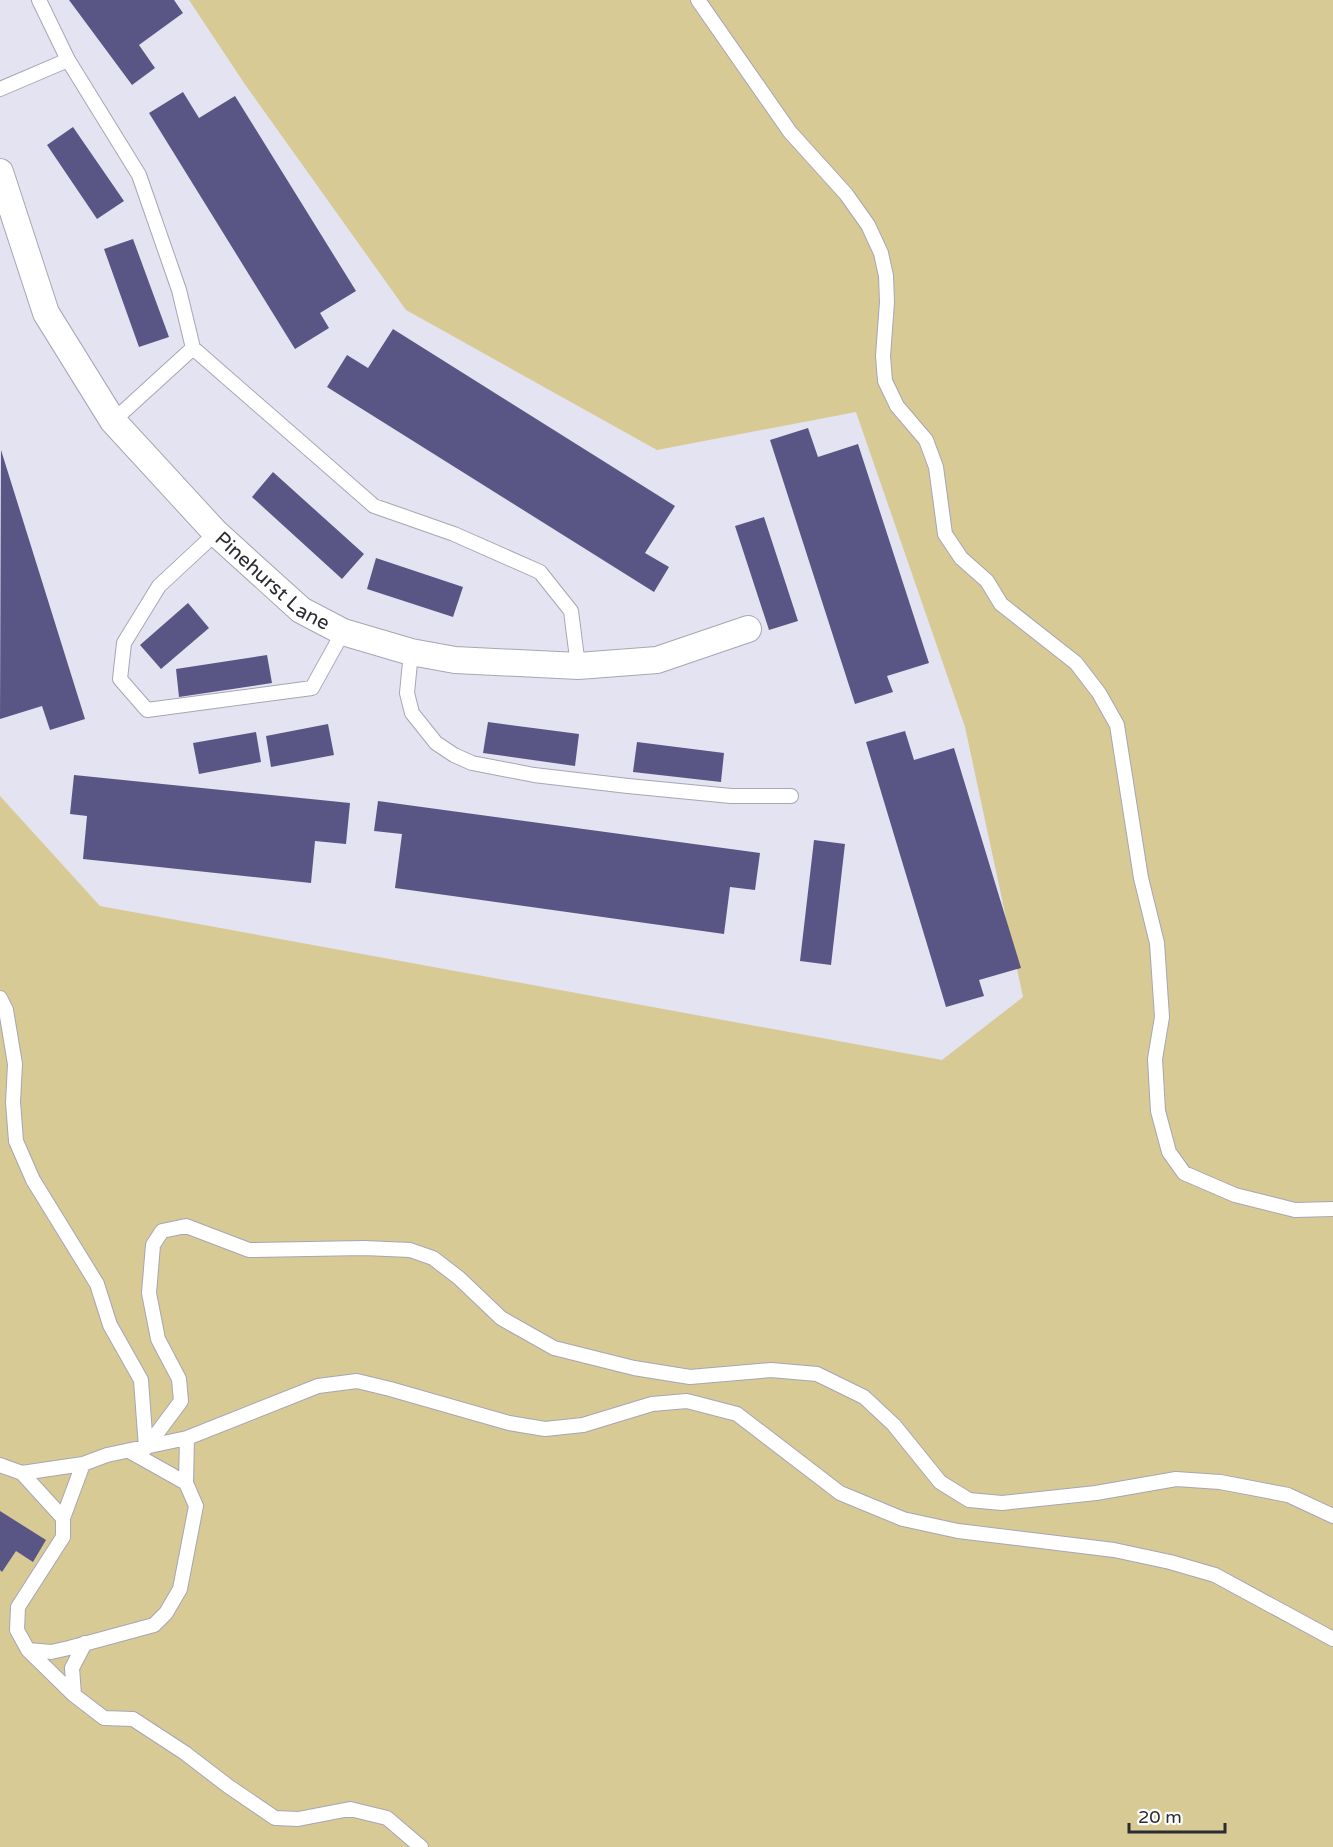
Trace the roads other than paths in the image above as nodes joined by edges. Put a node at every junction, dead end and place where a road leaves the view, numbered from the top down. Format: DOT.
graph roads {
  1 [pos="39,0"];
  2 [pos="698,0"];
  3 [pos="68,60"];
  4 [pos="0,89"];
  5 [pos="0,172"];
  6 [pos="193,348"];
  7 [pos="113,422"];
  8 [pos="216,533"];
  9 [pos="748,629"];
  10 [pos="343,632"];
  11 [pos="411,652"];
  12 [pos="578,666"];
  13 [pos="791,796"];
  14 [pos="0,998"];
  15 [pos="1333,1209"];
  16 [pos="187,1438"];
  17 [pos="146,1448"];
  18 [pos="129,1451"];
  19 [pos="83,1464"];
  20 [pos="0,1465"];
  21 [pos="22,1473"];
  22 [pos="186,1483"];
  23 [pos="1333,1516"];
  24 [pos="63,1518"];
  25 [pos="1333,1639"];
  26 [pos="85,1643"];
  27 [pos="28,1650"];
  28 [pos="74,1695"];
  29 [pos="421,1847"];
  1 -- 3 [label="lane"];
  2 -- 15 [label="lane"];
  3 -- 4 [label="lane"];
  3 -- 6 [label="lane"];
  5 -- 7 [label="street, Pinehurst Lane"];
  6 -- 7 [label="lane"];
  6 -- 12 [label="lane"];
  7 -- 8 [label="street, Pinehurst Lane"];
  8 -- 10 [label="street, Pinehurst Lane"];
  8 -- 10 [label="lane"];
  9 -- 12 [label="street, Pinehurst Lane"];
  10 -- 11 [label="street, Pinehurst Lane"];
  11 -- 12 [label="street, Pinehurst Lane"];
  11 -- 13 [label="lane"];
  14 -- 17 [label="lane"];
  16 -- 17 [label="lane"];
  16 -- 22 [label="lane"];
  16 -- 25 [label="lane"];
  17 -- 18 [label="lane"];
  17 -- 23 [label="lane"];
  18 -- 19 [label="lane"];
  18 -- 22 [label="lane"];
  19 -- 21 [label="lane"];
  19 -- 24 [label="lane"];
  20 -- 21 [label="lane"];
  21 -- 24 [label="lane"];
  22 -- 26 [label="lane"];
  24 -- 27 [label="lane"];
  26 -- 27 [label="lane"];
  26 -- 28 [label="lane"];
  27 -- 28 [label="lane"];
  28 -- 29 [label="lane"];
}
